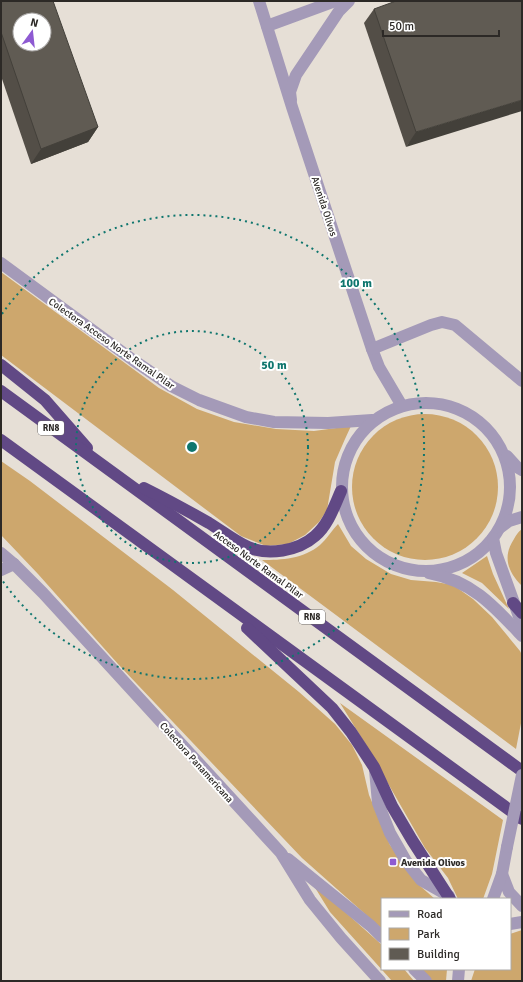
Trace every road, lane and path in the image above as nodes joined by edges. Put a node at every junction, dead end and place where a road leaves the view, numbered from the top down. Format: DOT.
graph roads {
  1 [pos="259,1"];
  2 [pos="335,1"];
  3 [pos="349,1"];
  4 [pos="267,26"];
  5 [pos="292,107"];
  6 [pos="1,263"];
  7 [pos="372,349"];
  8 [pos="1,365"];
  9 [pos="522,381"];
  10 [pos="1,391"];
  11 [pos="402,406"];
  12 [pos="372,420"];
  13 [pos="4,442"];
  14 [pos="503,452"];
  15 [pos="101,464"];
  16 [pos="522,470"];
  17 [pos="341,491"];
  18 [pos="522,517"];
  19 [pos="501,527"];
  20 [pos="493,538"];
  21 [pos="1,554"];
  22 [pos="14,564"];
  23 [pos="1,570"];
  24 [pos="418,571"];
  25 [pos="206,591"];
  26 [pos="518,604"];
  27 [pos="522,613"];
  28 [pos="522,625"];
  29 [pos="522,636"];
  30 [pos="374,767"];
  31 [pos="522,770"];
  32 [pos="522,775"];
  33 [pos="522,819"];
  34 [pos="281,854"];
  35 [pos="502,874"];
  36 [pos="450,898"];
  37 [pos="493,898"];
  38 [pos="522,906"];
  39 [pos="522,922"];
  40 [pos="511,924"];
  41 [pos="381,936"];
  42 [pos="415,970"];
  43 [pos="459,970"];
  44 [pos="380,981"];
  45 [pos="426,981"];
  46 [pos="458,981"];
  1 -- 4 [label="street, Avenida Olivos"];
  2 -- 4 [label="street"];
  3 -- 5 [label="street"];
  4 -- 5 [label="street, Avenida Olivos"];
  5 -- 7 [label="street, Avenida Olivos"];
  6 -- 12 [label="street, Colectora Acceso Norte Ramal Pilar"];
  7 -- 9 [label="street"];
  7 -- 11 [label="street, Avenida Olivos"];
  8 -- 15 [label="highway"];
  10 -- 15 [label="highway, Acceso Norte Ramal Pilar / RN8"];
  11 -- 12 [label="street"];
  11 -- 14 [label="street"];
  12 -- 17 [label="street"];
  13 -- 25 [label="highway"];
  14 -- 16 [label="street"];
  14 -- 19 [label="street"];
  15 -- 17 [label="highway"];
  15 -- 31 [label="highway, Acceso Norte Ramal Pilar / RN8"];
  17 -- 24 [label="street"];
  18 -- 19 [label="street"];
  19 -- 20 [label="street"];
  20 -- 24 [label="street"];
  20 -- 26 [label="street"];
  21 -- 22 [label="street, Colectora Panamericana"];
  22 -- 23 [label="street"];
  22 -- 34 [label="street, Colectora Panamericana"];
  24 -- 29 [label="street"];
  25 -- 30 [label="highway"];
  25 -- 33 [label="highway"];
  26 -- 27 [label="highway"];
  26 -- 28 [label="street"];
  30 -- 36 [label="highway"];
  30 -- 36 [label="street"];
  32 -- 35 [label="street, bridge"];
  34 -- 41 [label="street"];
  34 -- 44 [label="street, Colectora Panamericana"];
  35 -- 37 [label="street"];
  35 -- 38 [label="street"];
  39 -- 40 [label="street"];
  42 -- 45 [label="street"];
  43 -- 46 [label="street"];
}
